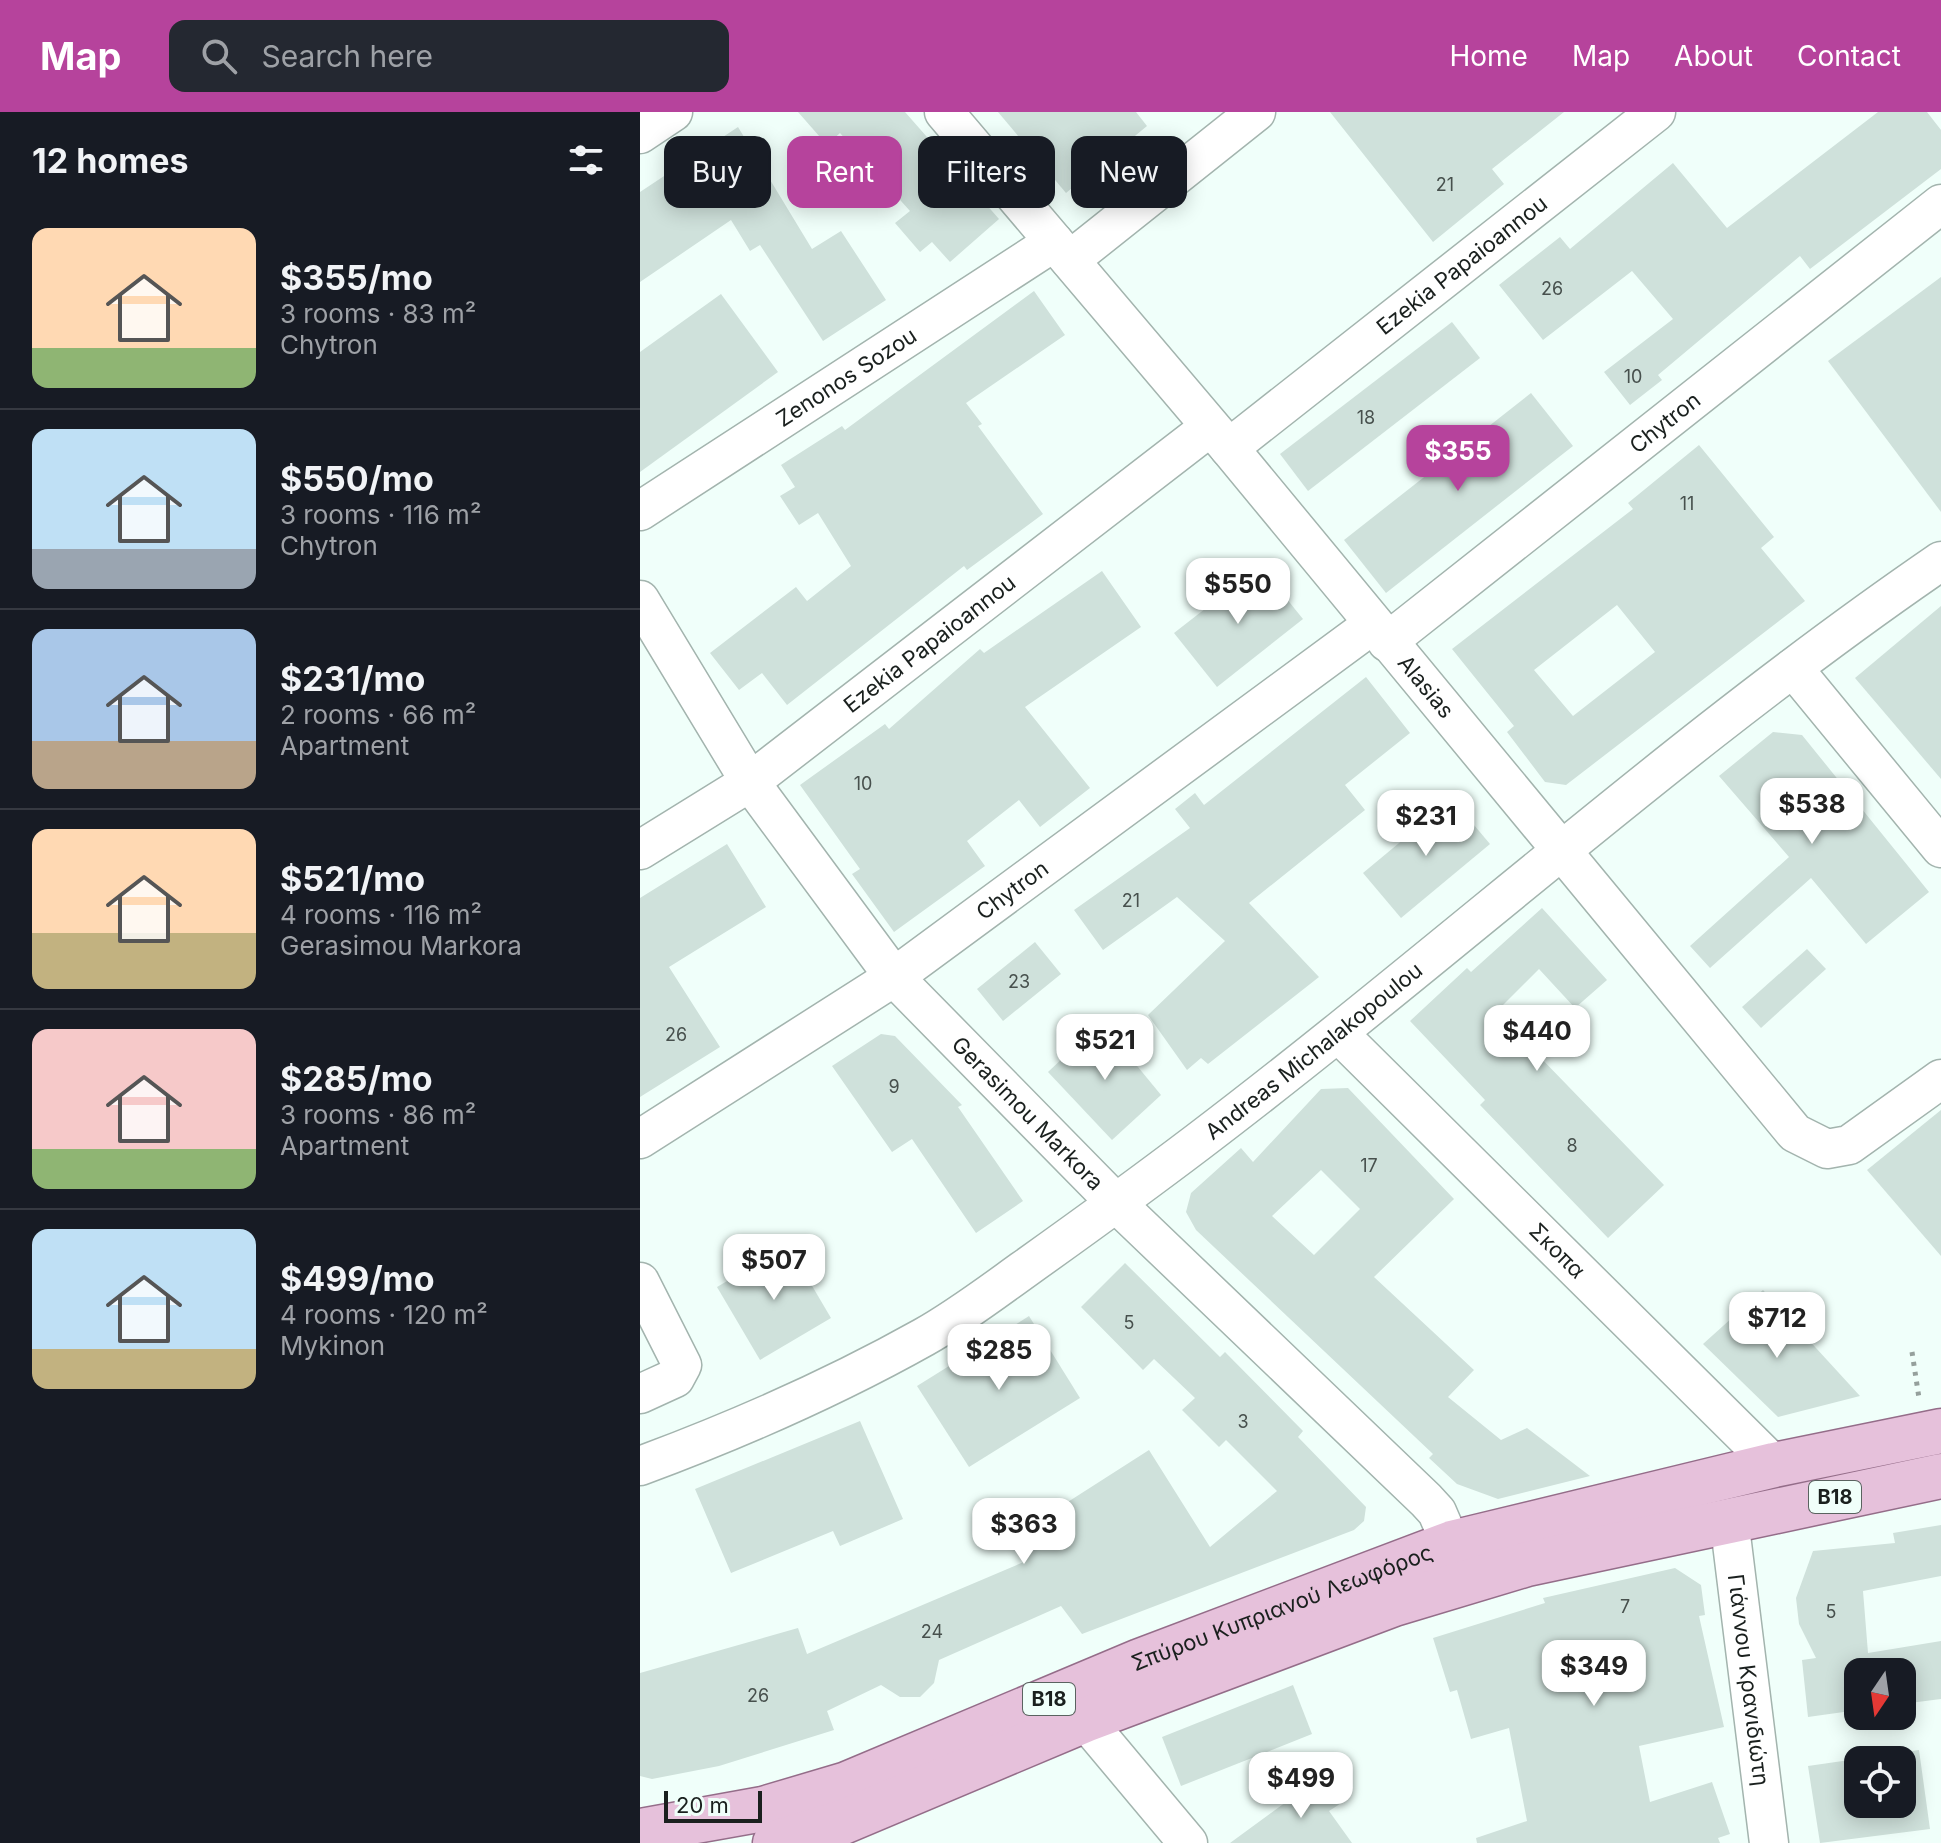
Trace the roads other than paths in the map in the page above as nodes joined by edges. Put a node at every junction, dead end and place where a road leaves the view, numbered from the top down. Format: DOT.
graph roads {
  1 [pos="673,112"];
  2 [pos="944,112"];
  3 [pos="1256,112"];
  4 [pos="1656,112"];
  5 [pos="640,134"];
  6 [pos="1941,204"];
  7 [pos="1062,251"];
  8 [pos="1219,437"];
  9 [pos="640,511"];
  10 [pos="1940,562"];
  11 [pos="645,618"];
  12 [pos="1380,634"];
  13 [pos="1793,668"];
  14 [pos="750,782"];
  15 [pos="1941,848"];
  16 [pos="640,850"];
  17 [pos="1558,850"];
  18 [pos="894,977"];
  19 [pos="1340,1035"];
  20 [pos="1941,1079"];
  21 [pos="640,1139"];
  22 [pos="1117,1204"];
  23 [pos="640,1282"];
  24 [pos="640,1394"];
  25 [pos="1936,1430"];
  26 [pos="1774,1465"];
  27 [pos="640,1466"];
  28 [pos="1941,1476"];
  29 [pos="1729,1519"];
  30 [pos="1459,1562"];
  31 [pos="1085,1720"];
  32 [pos="640,1831"];
  33 [pos="775,1843"];
  34 [pos="1188,1843"];
  35 [pos="1769,1843"];
  1 -- 5 [label="street"];
  2 -- 7 [label="street, Alasias"];
  3 -- 7 [label="street, Zenonos Sozou"];
  4 -- 8 [label="street, Ezekia Papaioannou"];
  6 -- 12 [label="street, Chytron"];
  7 -- 8 [label="street, Alasias"];
  7 -- 9 [label="street, Zenonos Sozou"];
  8 -- 12 [label="street, Alasias"];
  8 -- 14 [label="street, Ezekia Papaioannou"];
  10 -- 13 [label="street, Andreas Michalakopoulou"];
  11 -- 14 [label="street, Gerasimou Markora"];
  12 -- 17 [label="street, Alasias"];
  12 -- 18 [label="street, Chytron"];
  13 -- 15 [label="street"];
  13 -- 17 [label="street, Andreas Michalakopoulou"];
  14 -- 16 [label="street, Ezekia Papaioannou"];
  14 -- 18 [label="street, Gerasimou Markora"];
  17 -- 19 [label="street, Andreas Michalakopoulou"];
  17 -- 20 [label="street, Alasias"];
  18 -- 21 [label="street, Chytron"];
  18 -- 22 [label="street, Gerasimou Markora"];
  19 -- 22 [label="street, Andreas Michalakopoulou"];
  19 -- 26 [label="street, Σκοπα"];
  22 -- 27 [label="street, Andreas Michalakopoulou"];
  22 -- 30 [label="street, Gerasimou Markora"];
  23 -- 24 [label="street"];
  25 -- 26 [label="main road, Σπύρου Κυπριανού Λεωφόρος / B18"];
  26 -- 30 [label="main road, Σπύρου Κυπριανού Λεωφόρος / B18"];
  28 -- 29 [label="main road, Σπύρου Κυπριανού Λεωφόρος / B18"];
  29 -- 30 [label="main road, Σπύρου Κυπριανού Λεωφόρος / B18"];
  29 -- 35 [label="street, Γιάννου Κρανιδιώτη"];
  30 -- 31 [label="main road, Σπύρου Κυπριανού Λεωφόρος / B18"];
  30 -- 32 [label="main road, Σπύρου Κυπριανού Λεωφόρος / B18"];
  31 -- 33 [label="main road, Σπύρου Κυπριανού Λεωφόρος / B18"];
  31 -- 34 [label="street"];
}
